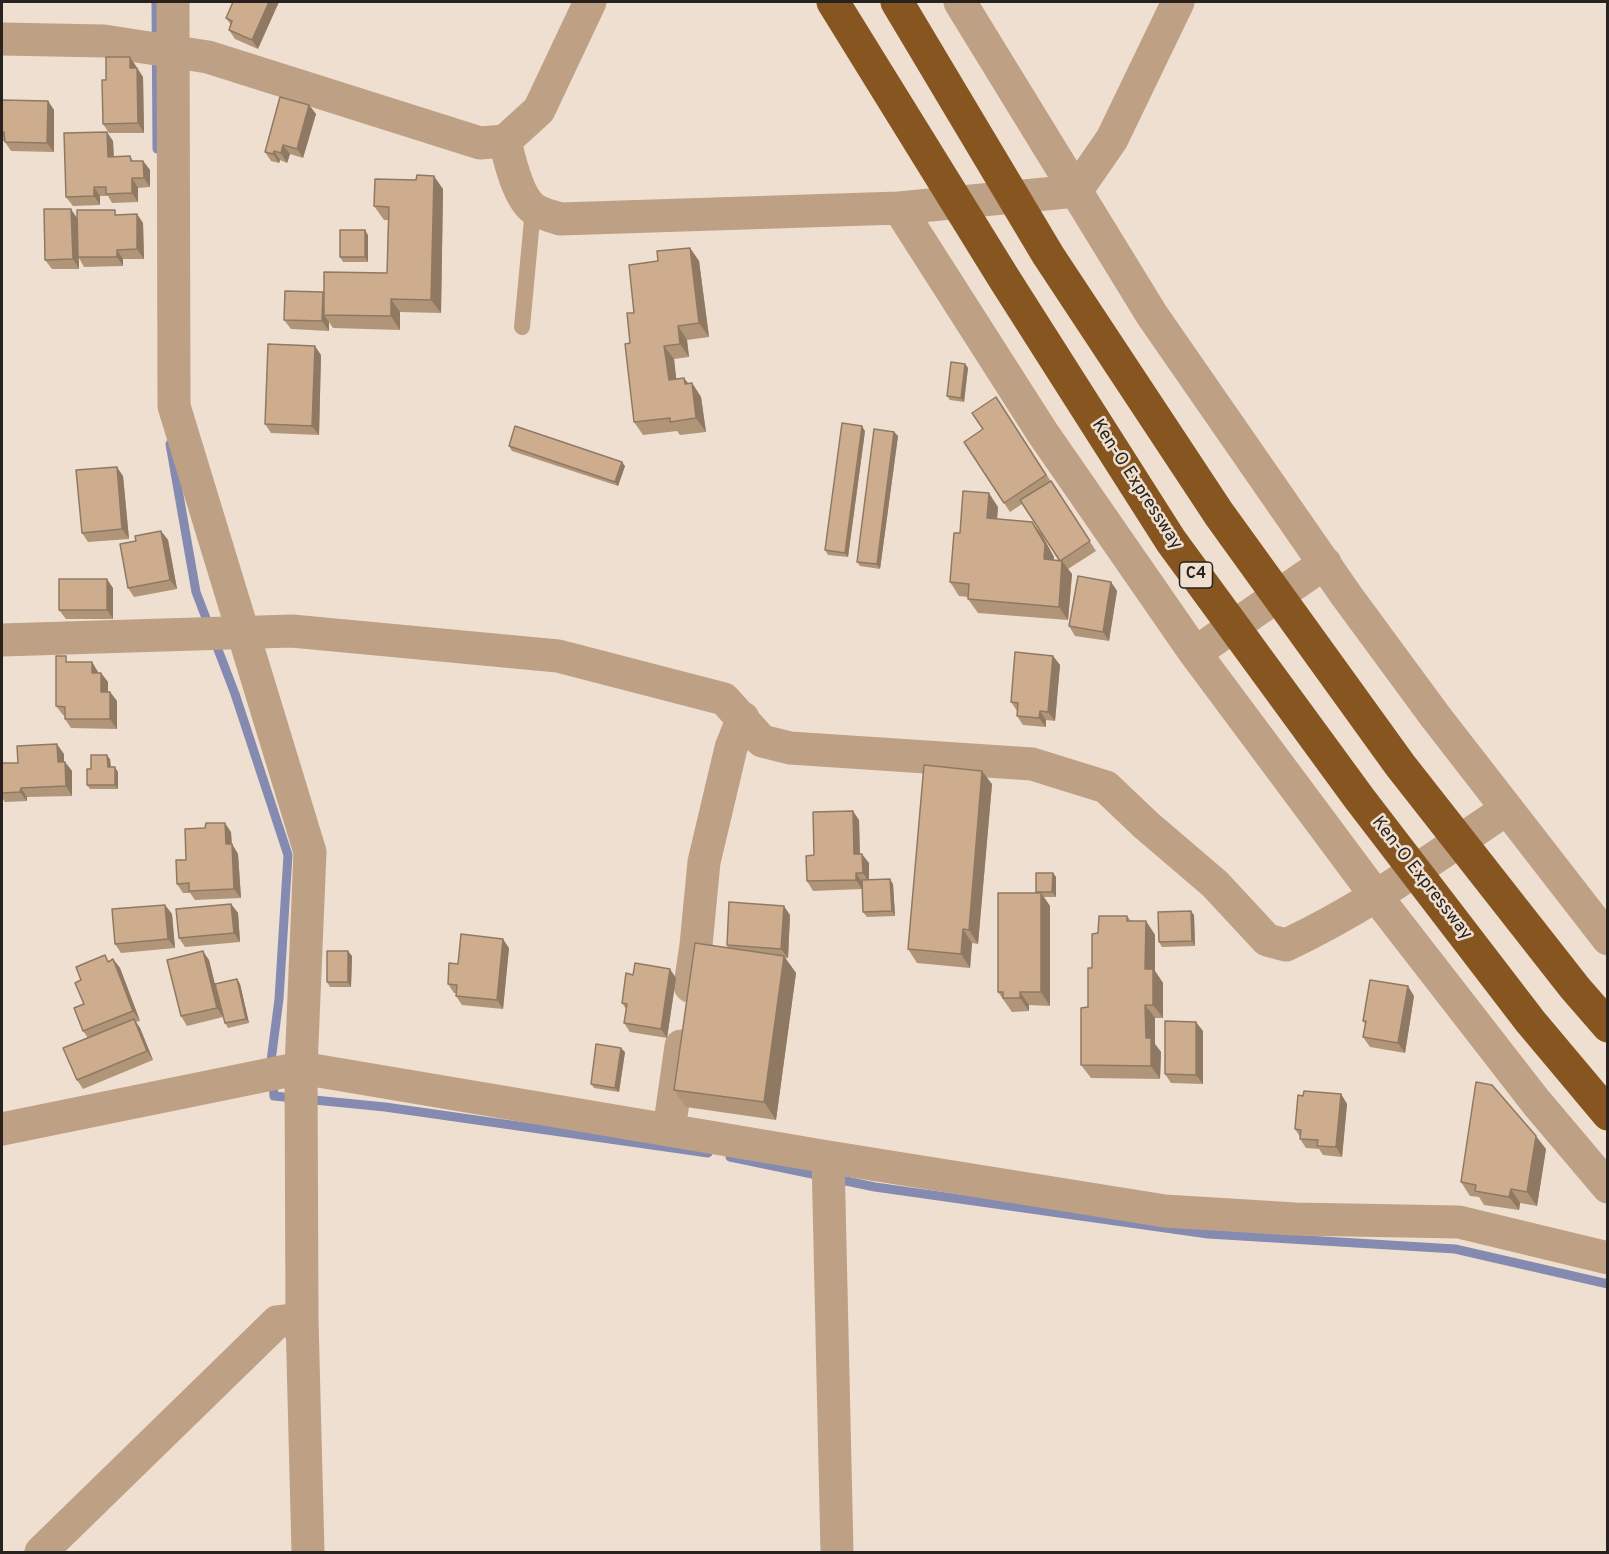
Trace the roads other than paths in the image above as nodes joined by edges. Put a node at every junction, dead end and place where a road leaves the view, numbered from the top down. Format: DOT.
graph roads {
  1 [pos="173,2"];
  2 [pos="590,2"];
  3 [pos="833,2"];
  4 [pos="897,2"];
  5 [pos="960,2"];
  6 [pos="1178,2"];
  7 [pos="2,39"];
  8 [pos="172,51"];
  9 [pos="505,141"];
  10 [pos="1076,191"];
  11 [pos="533,208"];
  12 [pos="899,208"];
  13 [pos="522,327"];
  14 [pos="1324,563"];
  15 [pos="243,634"];
  16 [pos="2,640"];
  17 [pos="1195,653"];
  18 [pos="743,718"];
  19 [pos="1507,810"];
  20 [pos="1376,896"];
  21 [pos="1608,939"];
  22 [pos="1608,1026"];
  23 [pos="301,1068"];
  24 [pos="1608,1114"];
  25 [pos="2,1129"];
  26 [pos="669,1130"];
  27 [pos="828,1157"];
  28 [pos="1608,1187"];
  29 [pos="1608,1258"];
  30 [pos="302,1319"];
  31 [pos="41,1552"];
  32 [pos="308,1552"];
  33 [pos="837,1552"];
  1 -- 8 [label="street"];
  2 -- 9 [label="street"];
  3 -- 24 [label="highway, Ken-O Expressway / C4"];
  4 -- 22 [label="highway"];
  5 -- 10 [label="street"];
  6 -- 10 [label="street"];
  7 -- 8 [label="street"];
  8 -- 9 [label="street"];
  8 -- 15 [label="street"];
  9 -- 11 [label="street"];
  10 -- 12 [label="street"];
  10 -- 14 [label="street"];
  11 -- 12 [label="street"];
  11 -- 13 [label="lane"];
  12 -- 17 [label="street"];
  14 -- 17 [label="street"];
  14 -- 19 [label="street"];
  15 -- 16 [label="street"];
  15 -- 18 [label="street"];
  15 -- 23 [label="street"];
  17 -- 20 [label="street"];
  18 -- 20 [label="street"];
  18 -- 26 [label="street"];
  19 -- 20 [label="street"];
  19 -- 21 [label="street"];
  20 -- 28 [label="street"];
  23 -- 25 [label="street"];
  23 -- 26 [label="street"];
  23 -- 30 [label="street"];
  26 -- 27 [label="street"];
  27 -- 29 [label="street"];
  27 -- 33 [label="street"];
  30 -- 31 [label="street"];
  30 -- 32 [label="street"];
}
